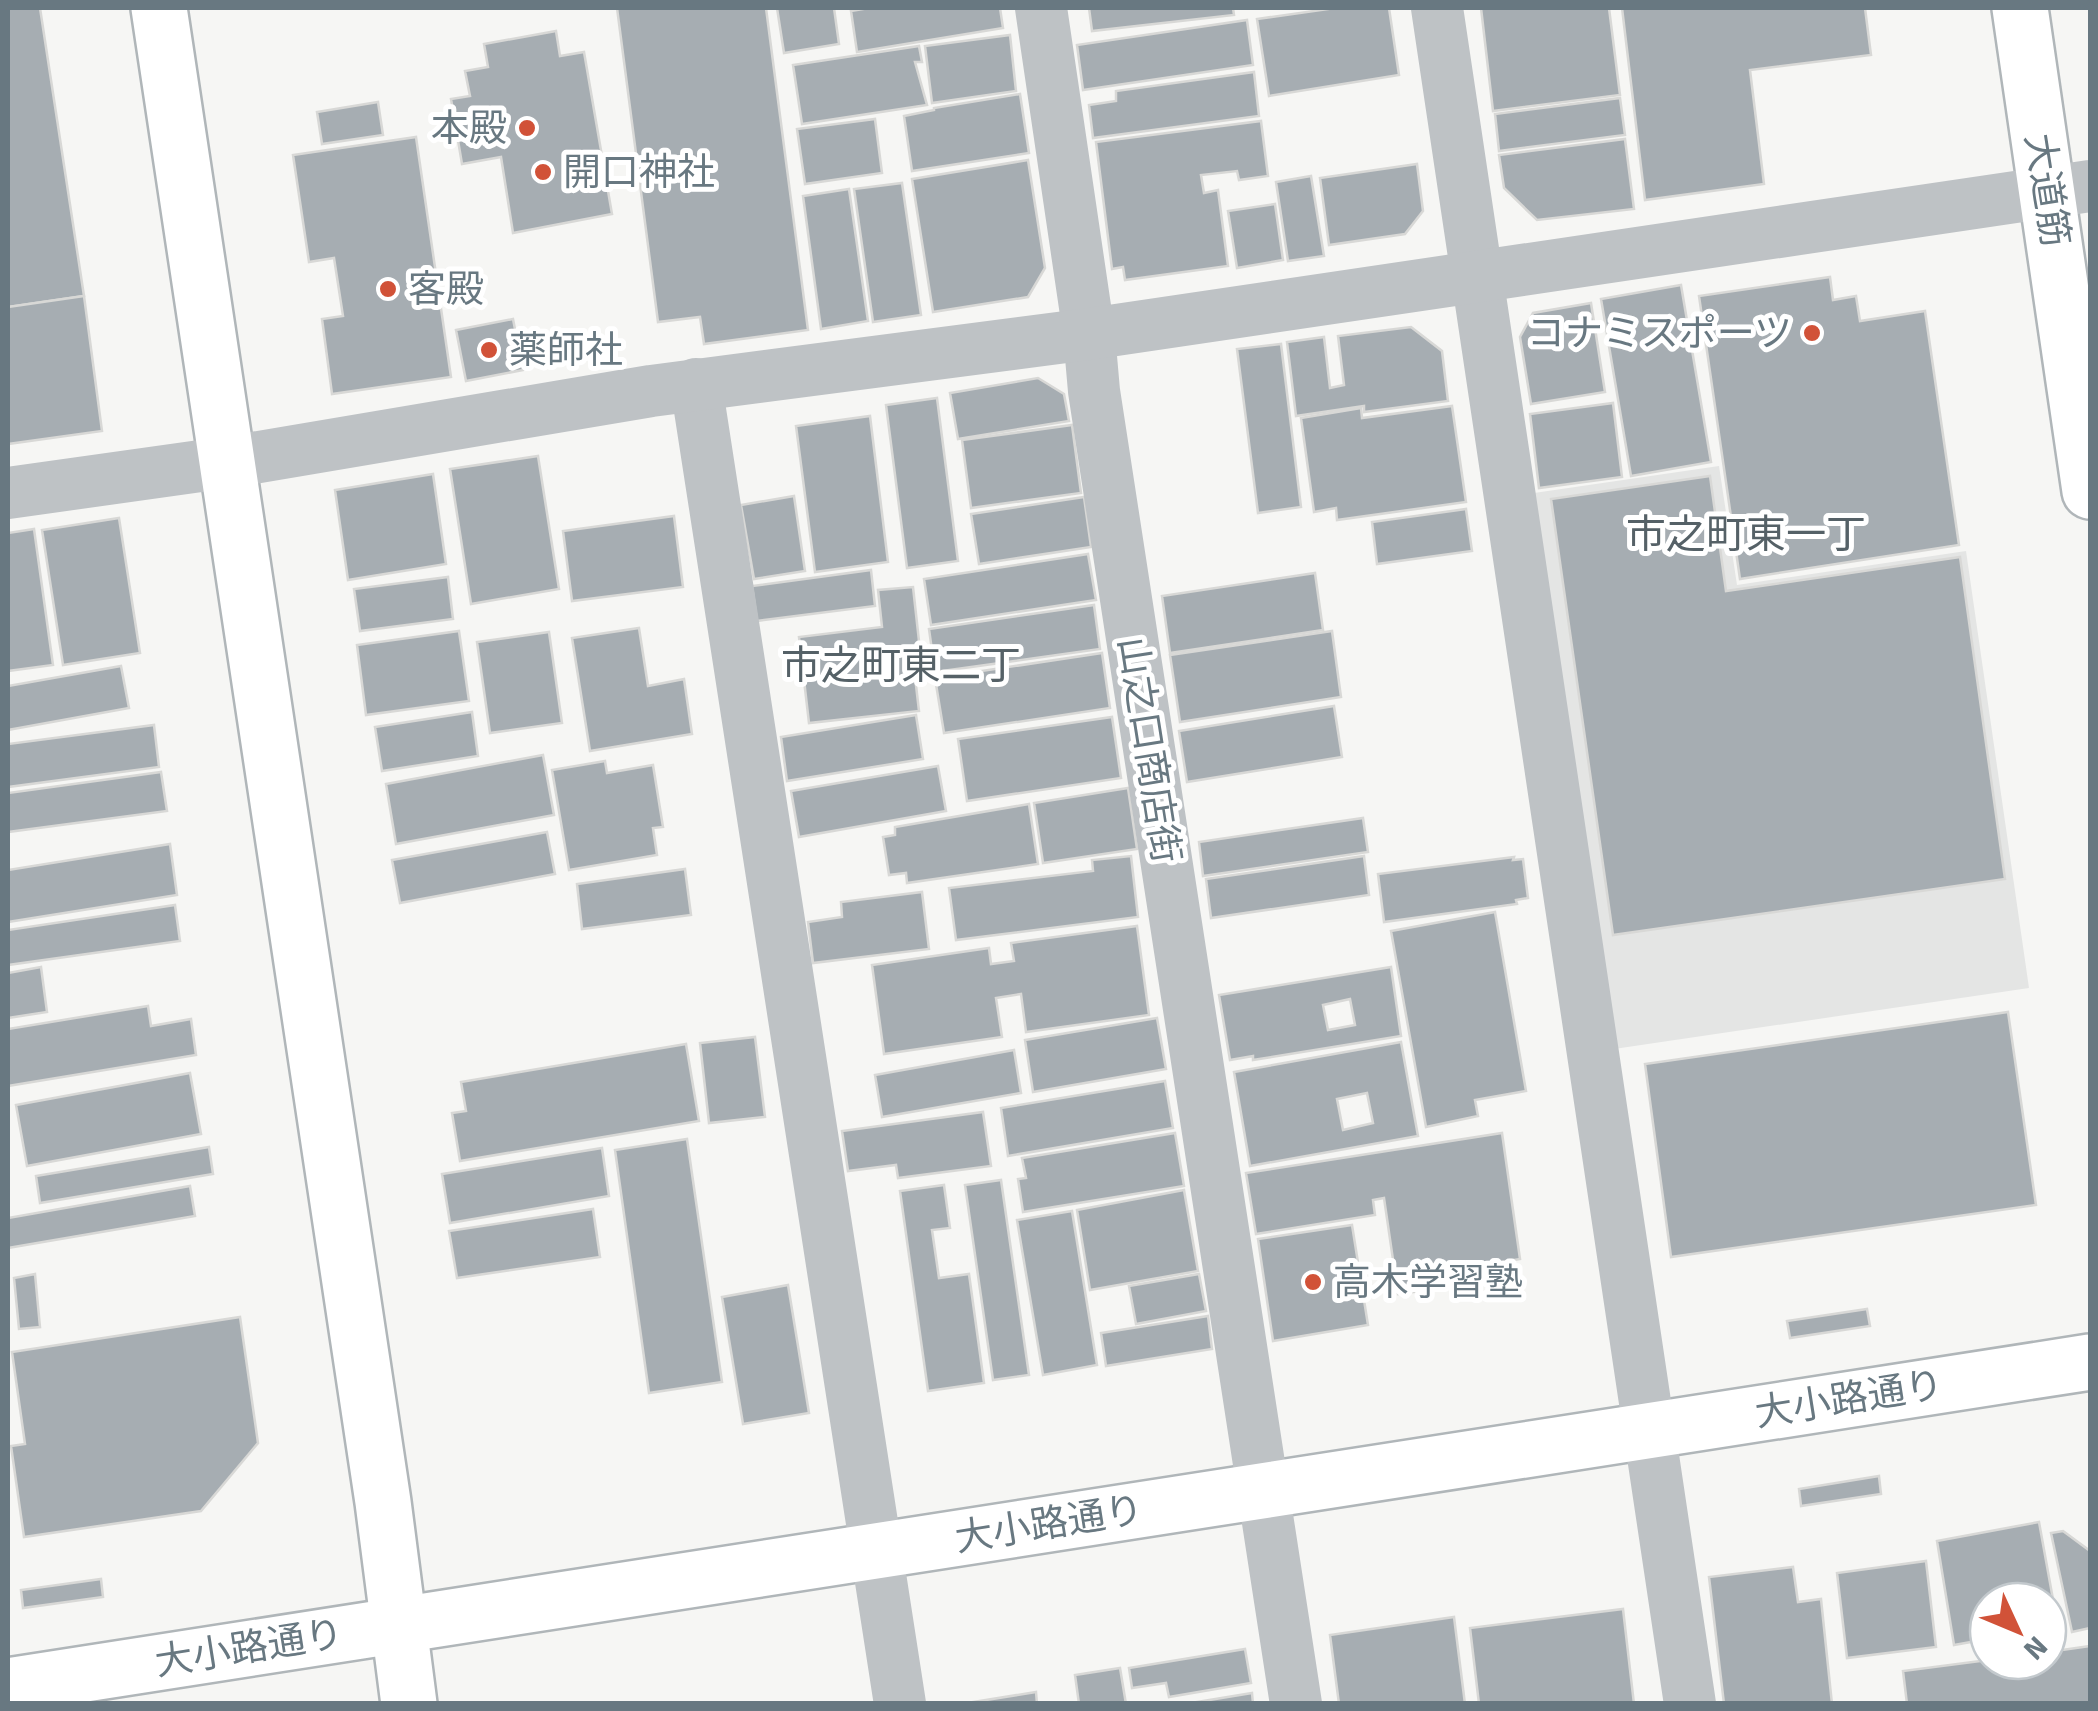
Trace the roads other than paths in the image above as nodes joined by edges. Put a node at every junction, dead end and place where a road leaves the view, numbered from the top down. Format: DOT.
graph roads {
  1 [pos="159,8"];
  2 [pos="1040,8"];
  3 [pos="1436,8"];
  4 [pos="2020,8"];
  5 [pos="2069,188"];
  6 [pos="1477,276"];
  7 [pos="1089,334"];
  8 [pos="696,384"];
  9 [pos="229,462"];
  10 [pos="2090,491"];
  11 [pos="8,493"];
  12 [pos="2090,1362"];
  13 [pos="1650,1432"];
  14 [pos="1264,1491"];
  15 [pos="876,1550"];
  16 [pos="398,1625"];
  17 [pos="8,1686"];
  18 [pos="409,1704"];
  19 [pos="900,1704"];
  20 [pos="1296,1704"];
  21 [pos="1690,1704"];
  1 -- 9 [label="street"];
  2 -- 7 [label="street, 山之口商店街"];
  3 -- 6 [label="street"];
  4 -- 5 [label="street, 大道筋"];
  5 -- 6 [label="street"];
  5 -- 10 [label="street, 大道筋"];
  6 -- 7 [label="street"];
  6 -- 13 [label="street"];
  7 -- 8 [label="street"];
  7 -- 14 [label="street, 山之口商店街"];
  8 -- 9 [label="street"];
  8 -- 15 [label="street"];
  9 -- 11 [label="street"];
  9 -- 16 [label="street"];
  12 -- 13 [label="street, 大小路通り"];
  13 -- 14 [label="street, 大小路通り"];
  13 -- 21 [label="street"];
  14 -- 15 [label="street, 大小路通り"];
  14 -- 20 [label="street, 山之口商店街"];
  15 -- 16 [label="street, 大小路通り"];
  15 -- 19 [label="street"];
  16 -- 17 [label="street, 大小路通り"];
  16 -- 18 [label="street"];
}
